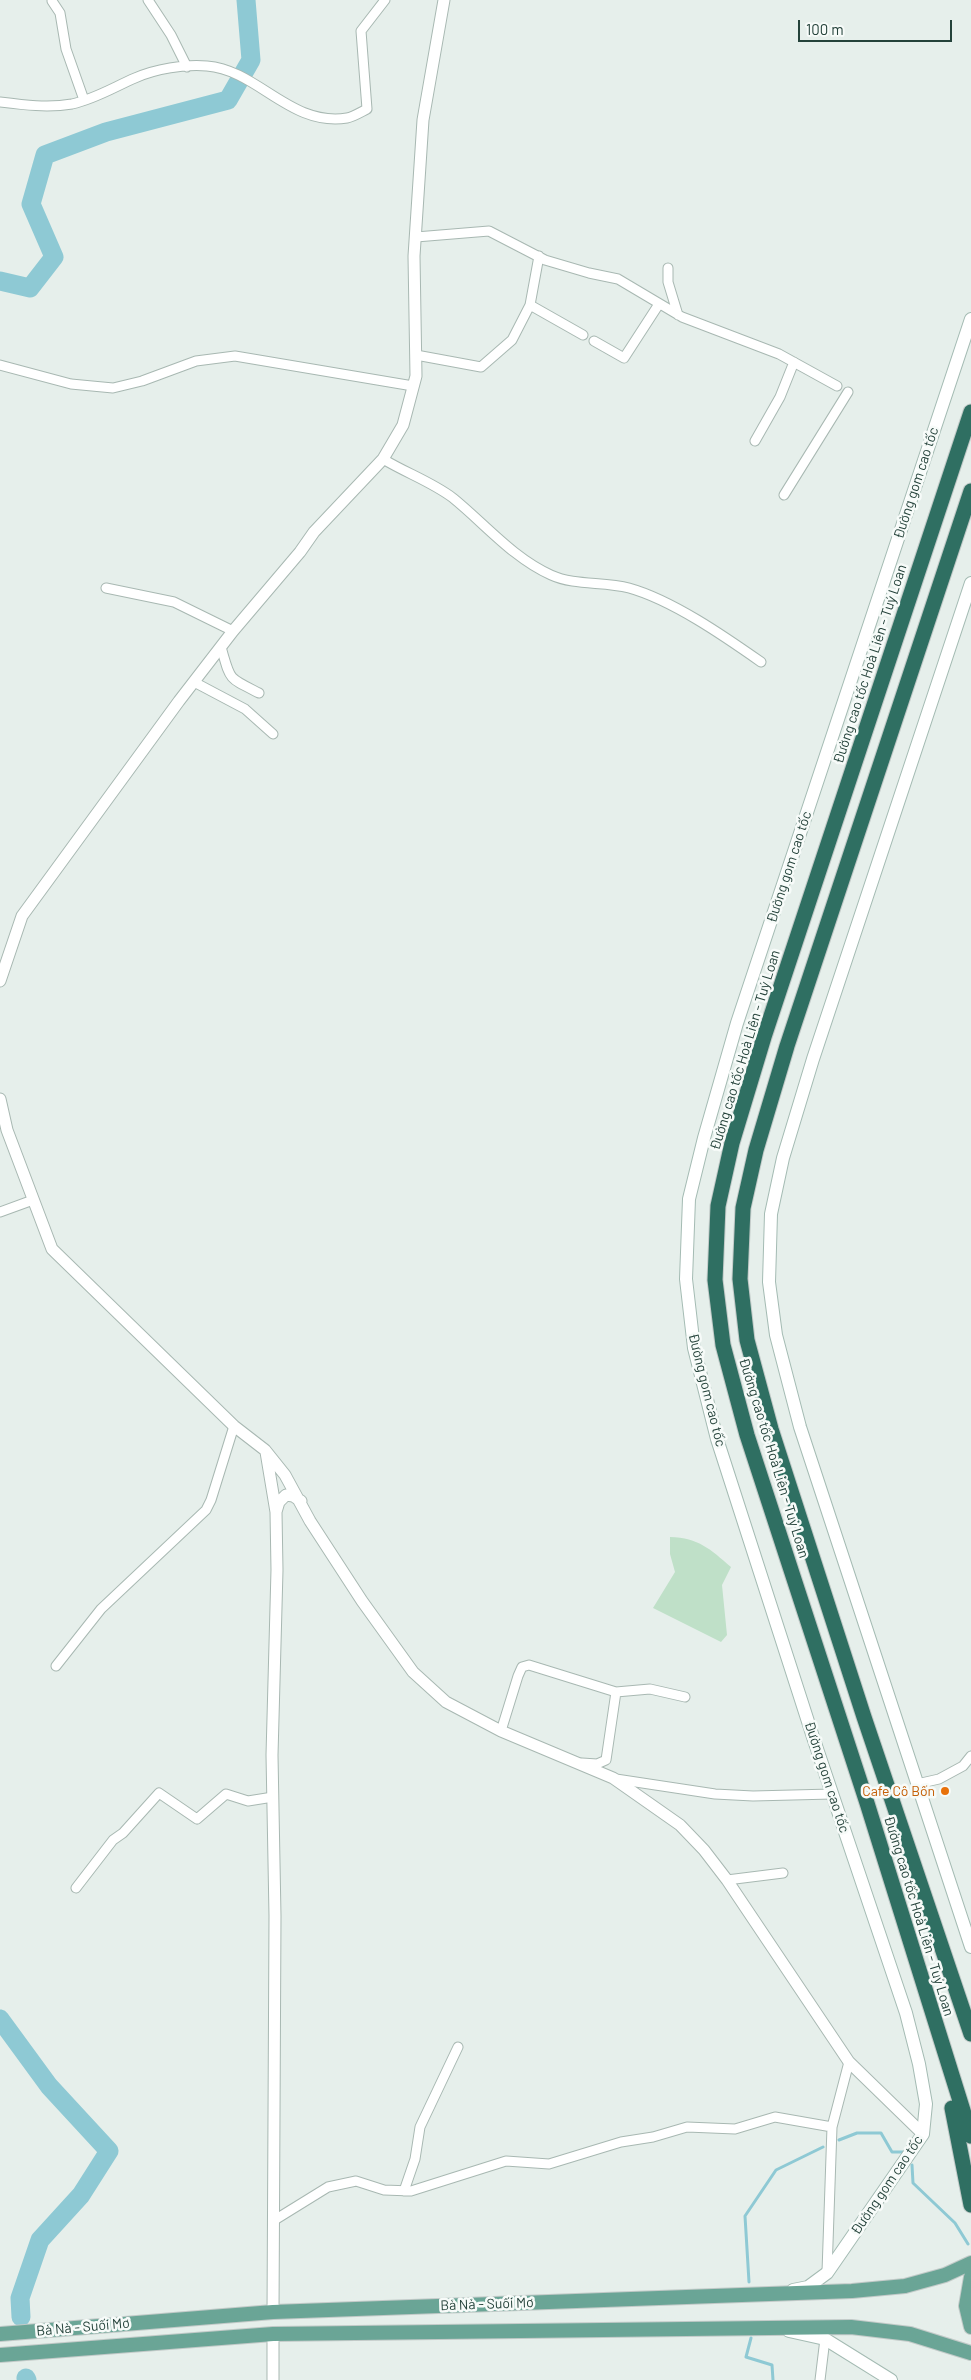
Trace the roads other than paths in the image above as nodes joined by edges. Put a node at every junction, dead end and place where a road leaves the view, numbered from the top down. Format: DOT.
graph roads {
  1 [pos="148,0"];
  2 [pos="385,0"];
  3 [pos="444,0"];
  4 [pos="52,1"];
  5 [pos="187,67"];
  6 [pos="84,100"];
  7 [pos="0,102"];
  8 [pos="416,237"];
  9 [pos="539,256"];
  10 [pos="668,268"];
  11 [pos="660,304"];
  12 [pos="530,305"];
  13 [pos="678,315"];
  14 [pos="971,319"];
  15 [pos="583,335"];
  16 [pos="594,341"];
  17 [pos="416,355"];
  18 [pos="794,362"];
  19 [pos="0,365"];
  20 [pos="413,386"];
  21 [pos="837,386"];
  22 [pos="848,392"];
  23 [pos="971,412"];
  24 [pos="755,441"];
  25 [pos="383,459"];
  26 [pos="971,491"];
  27 [pos="784,495"];
  28 [pos="971,583"];
  29 [pos="106,588"];
  30 [pos="233,631"];
  31 [pos="221,647"];
  32 [pos="761,662"];
  33 [pos="194,682"];
  34 [pos="259,693"];
  35 [pos="273,734"];
  36 [pos="0,981"];
  37 [pos="0,1099"];
  38 [pos="33,1200"];
  39 [pos="0,1212"];
  40 [pos="234,1426"];
  41 [pos="265,1450"];
  42 [pos="300,1501"];
  43 [pos="276,1512"];
  44 [pos="56,1666"];
  45 [pos="616,1692"];
  46 [pos="685,1697"];
  47 [pos="864,1717"];
  48 [pos="501,1731"];
  49 [pos="971,1756"];
  50 [pos="574,1762"];
  51 [pos="613,1778"];
  52 [pos="917,1784"];
  53 [pos="832,1794"];
  54 [pos="273,1797"];
  55 [pos="867,1803"];
  56 [pos="784,1873"];
  57 [pos="727,1880"];
  58 [pos="76,1888"];
  59 [pos="971,1947"];
  60 [pos="971,2007"];
  61 [pos="971,2034"];
  62 [pos="458,2046"];
  63 [pos="849,2062"];
  64 [pos="832,2127"];
  65 [pos="923,2134"];
  66 [pos="971,2136"];
  67 [pos="404,2190"];
  68 [pos="971,2205"];
  69 [pos="273,2221"];
  70 [pos="971,2263"];
  71 [pos="827,2273"];
  72 [pos="971,2277"];
  73 [pos="780,2293"];
  74 [pos="273,2312"];
  75 [pos="971,2327"];
  76 [pos="779,2329"];
  77 [pos="0,2334"];
  78 [pos="273,2334"];
  79 [pos="825,2339"];
  80 [pos="971,2353"];
  81 [pos="0,2355"];
  82 [pos="273,2380"];
  83 [pos="820,2380"];
  84 [pos="891,2380"];
  1 -- 5 [label="street"];
  2 -- 5 [label="street"];
  3 -- 8 [label="street"];
  4 -- 6 [label="street"];
  5 -- 6 [label="street"];
  6 -- 7 [label="street"];
  8 -- 9 [label="street"];
  8 -- 17 [label="street"];
  9 -- 11 [label="street"];
  9 -- 12 [label="street"];
  10 -- 13 [label="street"];
  11 -- 13 [label="street"];
  11 -- 16 [label="street"];
  12 -- 15 [label="street"];
  12 -- 17 [label="street"];
  13 -- 18 [label="street"];
  14 -- 53 [label="main road, Đường gom cao tốc"];
  17 -- 20 [label="street"];
  18 -- 21 [label="street"];
  18 -- 24 [label="street"];
  19 -- 20 [label="street"];
  20 -- 25 [label="street"];
  22 -- 27 [label="street"];
  23 -- 55 [label="highway, Đường cao tốc Hoà Liên - Tuý Loan"];
  25 -- 30 [label="street"];
  25 -- 32 [label="street"];
  26 -- 47 [label="highway, Đường cao tốc Hoà Liên - Tuý Loan"];
  28 -- 52 [label="main road"];
  29 -- 30 [label="street"];
  30 -- 31 [label="street"];
  31 -- 33 [label="street"];
  31 -- 34 [label="street"];
  33 -- 35 [label="street"];
  33 -- 36 [label="street"];
  37 -- 38 [label="street"];
  38 -- 39 [label="street"];
  38 -- 40 [label="street"];
  40 -- 41 [label="street"];
  40 -- 44 [label="street"];
  41 -- 42 [label="street"];
  41 -- 43 [label="street"];
  42 -- 43 [label="street"];
  42 -- 48 [label="street"];
  43 -- 54 [label="street"];
  45 -- 46 [label="street"];
  45 -- 48 [label="street"];
  45 -- 50 [label="street"];
  47 -- 60 [label="highway"];
  47 -- 61 [label="highway, Đường cao tốc Hoà Liên - Tuý Loan"];
  48 -- 50 [label="street"];
  49 -- 52 [label="street"];
  50 -- 51 [label="street"];
  51 -- 53 [label="street"];
  51 -- 57 [label="street"];
  52 -- 59 [label="main road"];
  53 -- 65 [label="main road, Đường gom cao tốc"];
  54 -- 58 [label="street"];
  54 -- 69 [label="street"];
  55 -- 66 [label="highway, Đường cao tốc Hoà Liên - Tuý Loan"];
  55 -- 68 [label="highway"];
  56 -- 57 [label="street"];
  57 -- 63 [label="street"];
  62 -- 67 [label="street"];
  63 -- 64 [label="street"];
  63 -- 65 [label="street"];
  64 -- 67 [label="street"];
  64 -- 71 [label="street"];
  65 -- 71 [label="main road, Đường gom cao tốc"];
  67 -- 69 [label="street"];
  69 -- 74 [label="street"];
  70 -- 73 [label="main road, Bà Nà - Suối Mơ"];
  71 -- 73 [label="main road, Đường gom cao tốc"];
  72 -- 75 [label="main road"];
  73 -- 74 [label="main road, Bà Nà - Suối Mơ"];
  74 -- 77 [label="main road, Bà Nà - Suối Mơ"];
  74 -- 78 [label="main road"];
  76 -- 78 [label="main road, Bà Nà - Suối Mơ"];
  76 -- 79 [label="main road"];
  76 -- 80 [label="main road, Bà Nà - Suối Mơ"];
  78 -- 81 [label="main road, Bà Nà - Suối Mơ"];
  78 -- 82 [label="street"];
  79 -- 83 [label="street"];
  79 -- 84 [label="main road"];
}
